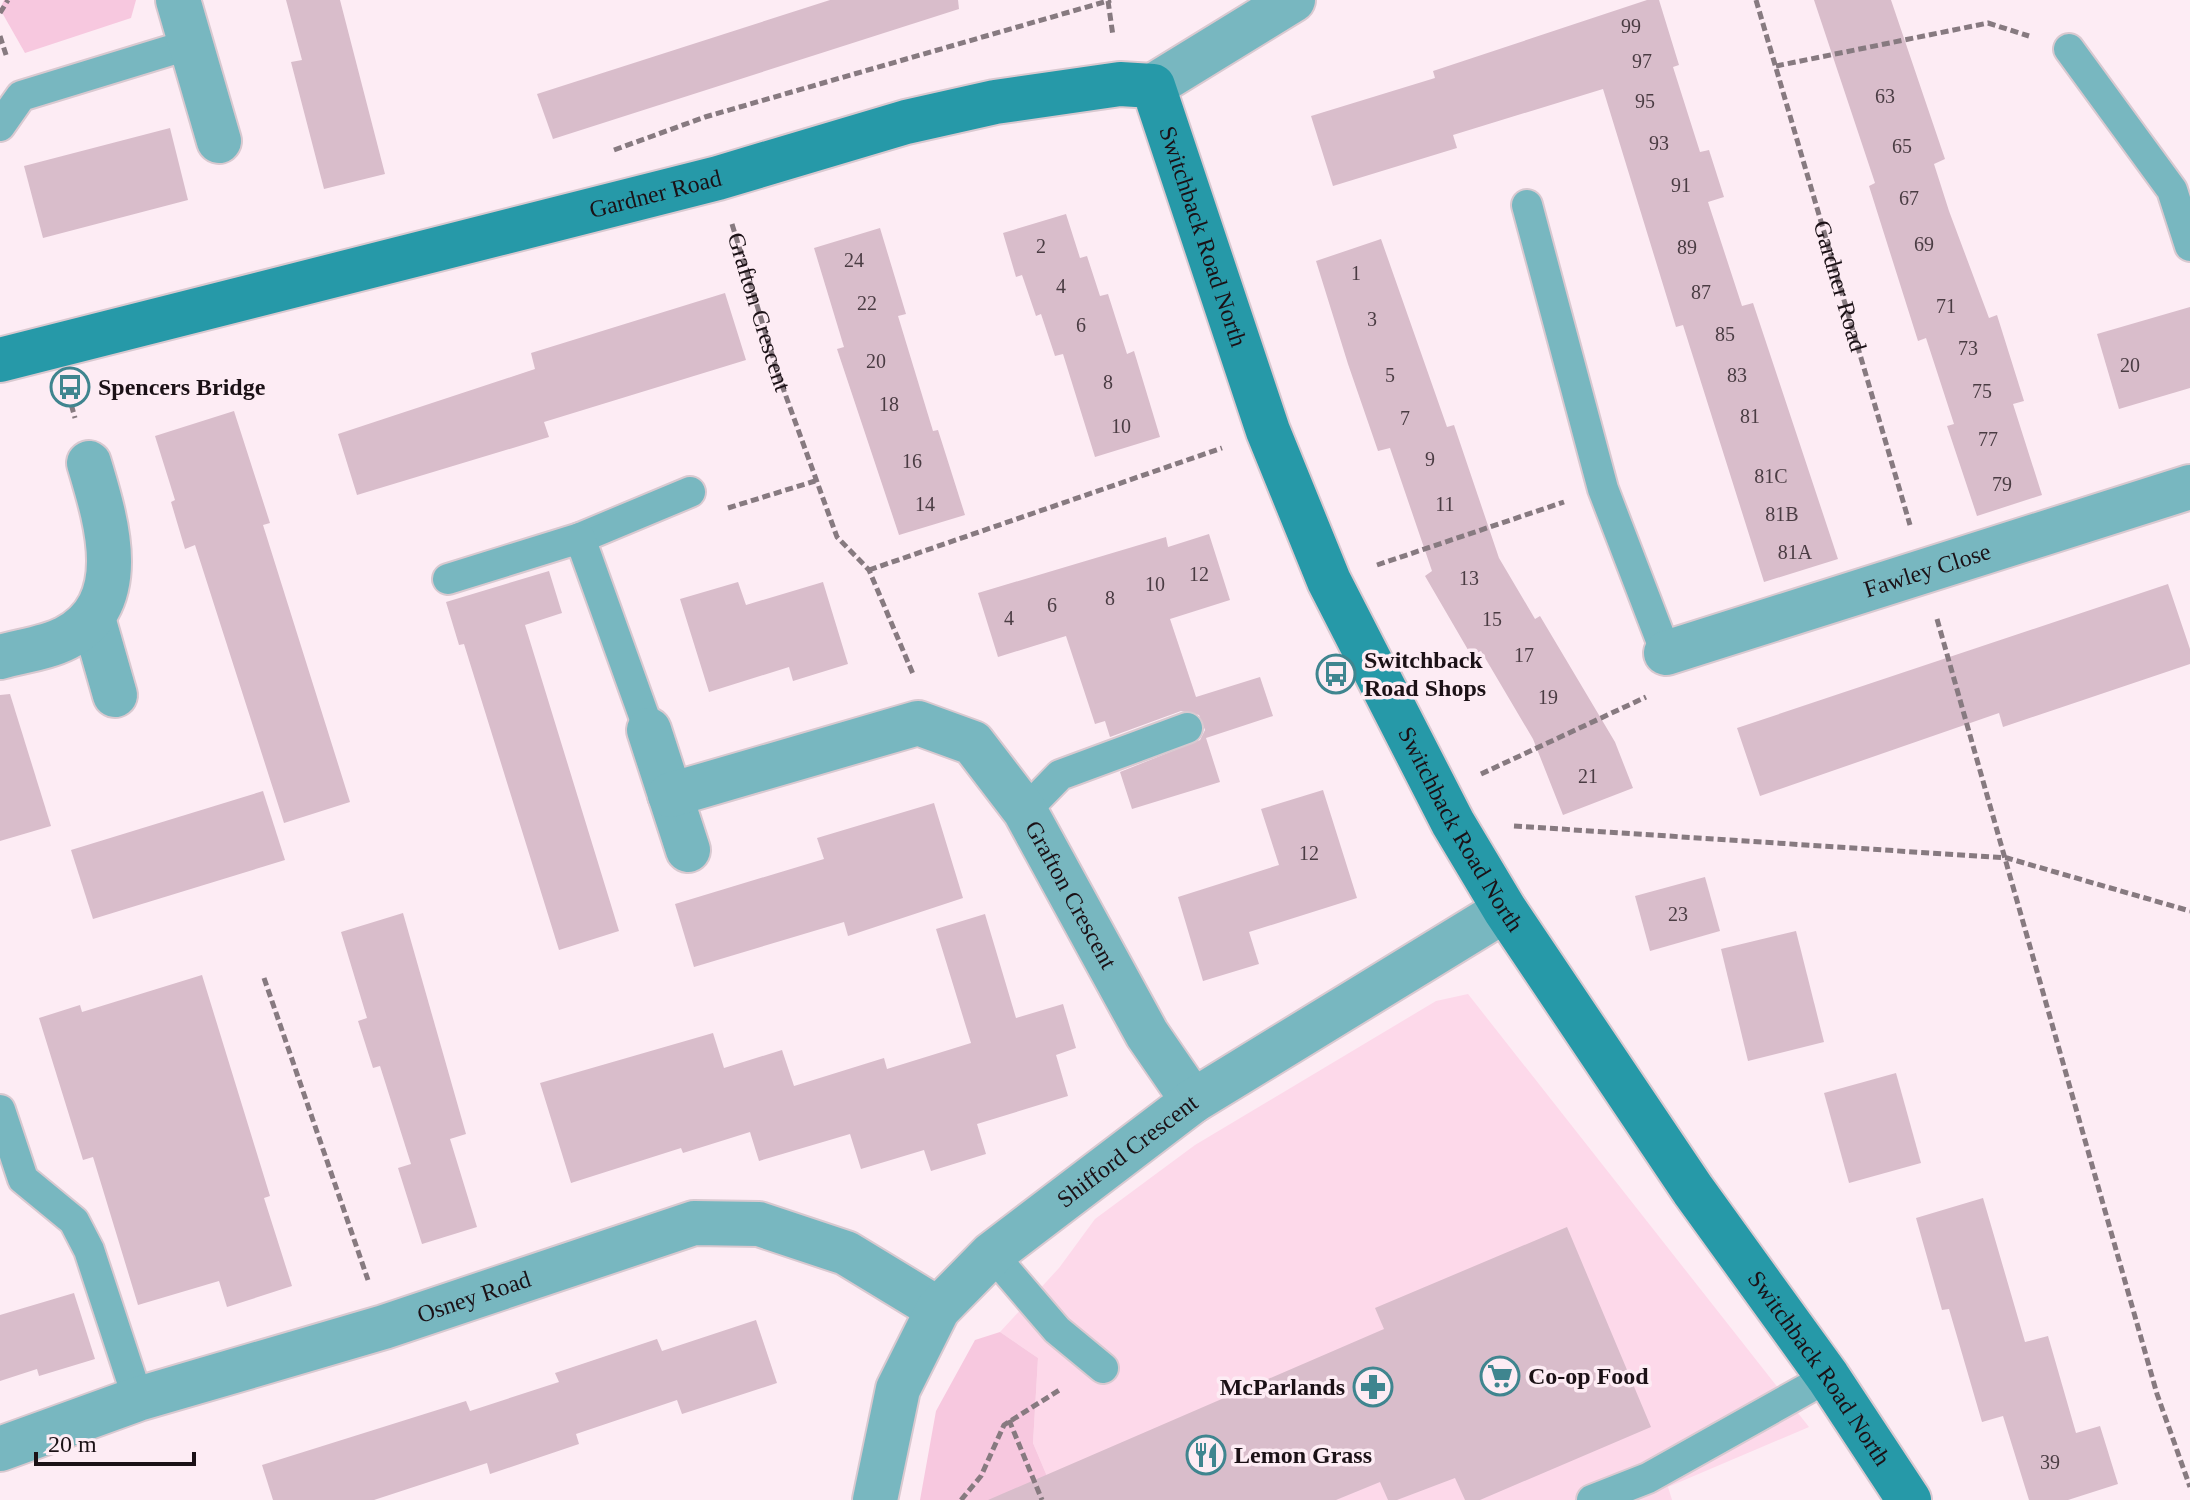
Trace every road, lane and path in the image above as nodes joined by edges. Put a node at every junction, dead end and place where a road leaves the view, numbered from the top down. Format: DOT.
graph roads {
  1 [pos="8,0"];
  2 [pos="178,0"];
  3 [pos="1293,0"];
  4 [pos="1756,0"];
  5 [pos="0,13"];
  6 [pos="191,44"];
  7 [pos="2069,49"];
  8 [pos="1776,66"];
  9 [pos="1153,86"];
  10 [pos="0,126"];
  11 [pos="219,141"];
  12 [pos="718,178"];
  13 [pos="1527,205"];
  14 [pos="2190,246"];
  15 [pos="54,346"];
  16 [pos="0,360"];
  17 [pos="1268,431"];
  18 [pos="89,463"];
  19 [pos="815,481"];
  20 [pos="2190,487"];
  21 [pos="1603,489"];
  22 [pos="690,492"];
  23 [pos="580,538"];
  24 [pos="869,570"];
  25 [pos="1923,571"];
  26 [pos="448,579"];
  27 [pos="1329,581"];
  28 [pos="93,618"];
  29 [pos="1666,653"];
  30 [pos="0,657"];
  31 [pos="115,695"];
  32 [pos="918,723"];
  33 [pos="1187,728"];
  34 [pos="649,730"];
  35 [pos="670,795"];
  36 [pos="1445,808"];
  37 [pos="1025,811"];
  38 [pos="688,850"];
  39 [pos="2007,858"];
  40 [pos="1505,910"];
  41 [pos="2190,911"];
  42 [pos="264,978"];
  43 [pos="1193,1101"];
  44 [pos="0,1110"];
  45 [pos="992,1254"];
  46 [pos="938,1309"];
  47 [pos="384,1327"];
  48 [pos="1103,1368"];
  49 [pos="1828,1377"];
  50 [pos="1070,1383"];
  51 [pos="138,1399"];
  52 [pos="1009,1420"];
  53 [pos="0,1449"];
  54 [pos="2190,1487"];
  55 [pos="875,1500"];
  56 [pos="961,1500"];
  57 [pos="1042,1500"];
  58 [pos="1592,1500"];
  59 [pos="1909,1500"];
  1 -- 5 [label="path"];
  2 -- 6 [label="street"];
  3 -- 9 [label="street"];
  4 -- 8 [label="path, Gardner Road"];
  6 -- 10 [label="lane"];
  6 -- 11 [label="street"];
  7 -- 8 [label="path"];
  7 -- 14 [label="lane"];
  8 -- 25 [label="path, Gardner Road"];
  9 -- 12 [label="main road, Gardner Road"];
  9 -- 17 [label="main road, Switchback Road North"];
  12 -- 15 [label="main road, Gardner Road"];
  12 -- 19 [label="path, Grafton Crescent"];
  13 -- 21 [label="lane"];
  15 -- 16 [label="main road, Gardner Road"];
  15 -- 18 [label="path"];
  17 -- 24 [label="path"];
  17 -- 27 [label="main road, Switchback Road North"];
  18 -- 28 [label="street"];
  19 -- 22 [label="path"];
  19 -- 24 [label="path, Grafton Crescent"];
  20 -- 25 [label="street, Fawley Close"];
  21 -- 27 [label="path"];
  21 -- 29 [label="lane"];
  22 -- 23 [label="lane"];
  23 -- 26 [label="lane"];
  23 -- 34 [label="lane"];
  24 -- 32 [label="path, Grafton Crescent"];
  25 -- 29 [label="street, Fawley Close"];
  25 -- 39 [label="path, Gardner Road"];
  27 -- 36 [label="main road, Switchback Road North"];
  28 -- 30 [label="street"];
  28 -- 31 [label="street"];
  29 -- 36 [label="path"];
  32 -- 35 [label="street"];
  32 -- 37 [label="street, Grafton Crescent"];
  33 -- 37 [label="lane"];
  34 -- 35 [label="street"];
  35 -- 38 [label="street"];
  36 -- 39 [label="path"];
  36 -- 40 [label="main road, Switchback Road North"];
  37 -- 43 [label="street, Grafton Crescent"];
  39 -- 41 [label="path"];
  39 -- 54 [label="path, Gardner Road"];
  40 -- 43 [label="street, Shifford Crescent"];
  40 -- 49 [label="main road, Switchback Road North"];
  42 -- 47 [label="path"];
  43 -- 45 [label="street, Shifford Crescent"];
  44 -- 51 [label="lane"];
  45 -- 46 [label="street, Shifford Crescent"];
  45 -- 48 [label="lane"];
  46 -- 47 [label="street, Osney Road"];
  46 -- 55 [label="street, Shifford Crescent"];
  47 -- 51 [label="street, Osney Road"];
  49 -- 58 [label="lane"];
  49 -- 59 [label="main road, Switchback Road North"];
  50 -- 52 [label="path"];
  51 -- 53 [label="street, Osney Road"];
  52 -- 56 [label="path"];
  52 -- 57 [label="path"];
}
